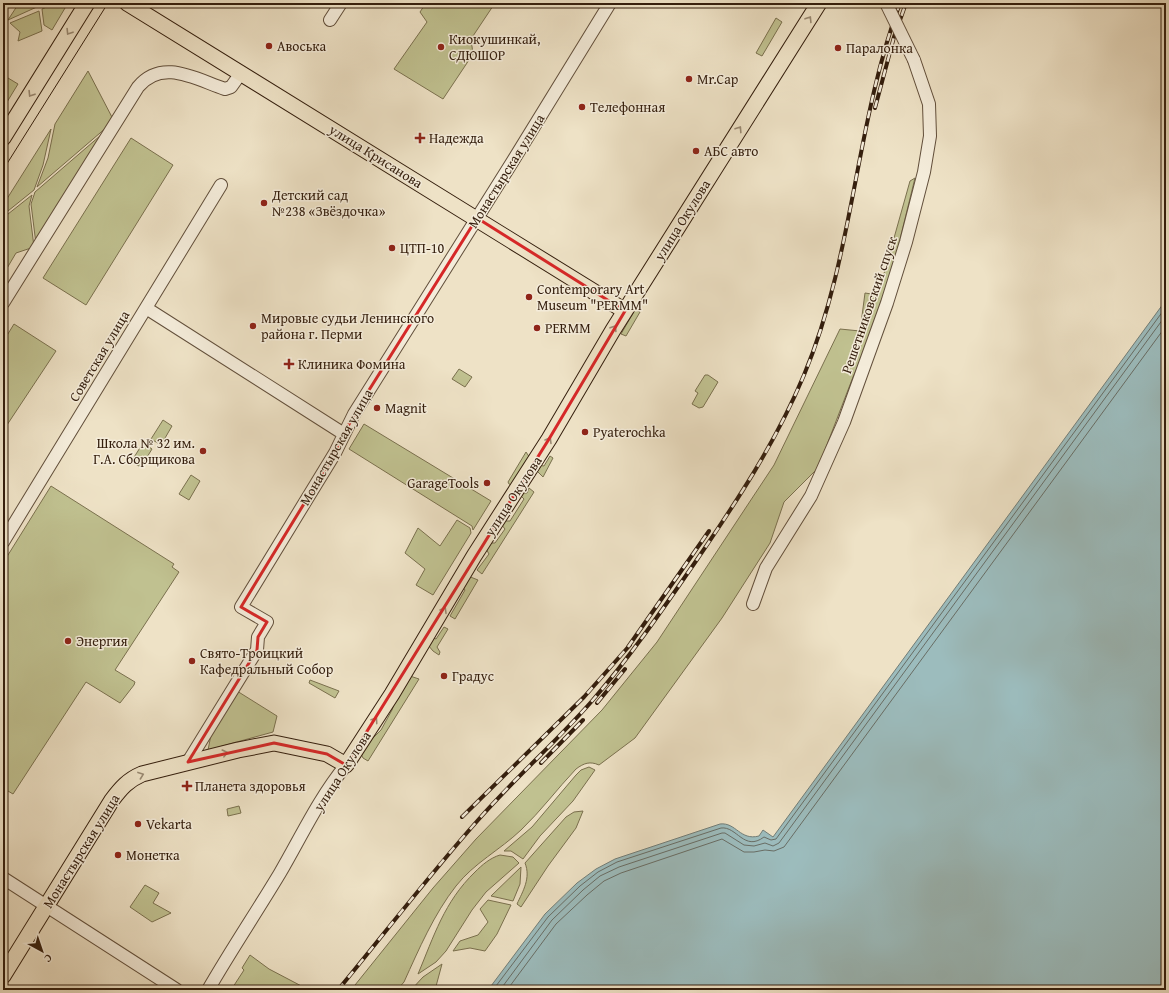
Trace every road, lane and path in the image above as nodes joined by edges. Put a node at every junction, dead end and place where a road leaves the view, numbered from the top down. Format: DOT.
graph roads {
  1 [pos="87,3"];
  2 [pos="127,3"];
  3 [pos="341,3"];
  4 [pos="610,3"];
  5 [pos="819,3"];
  6 [pos="886,3"];
  7 [pos="330,20"];
  8 [pos="241,73"];
  9 [pos="3,138"];
  10 [pos="221,185"];
  11 [pos="477,218"];
  12 [pos="3,303"];
  13 [pos="146,308"];
  14 [pos="625,311"];
  15 [pos="344,434"];
  16 [pos="3,542"];
  17 [pos="753,604"];
  18 [pos="188,762"];
  19 [pos="346,765"];
  20 [pos="3,878"];
  21 [pos="46,906"];
  22 [pos="3,976"];
  23 [pos="176,990"];
  24 [pos="208,990"];
  1 -- 9 [label="main road, one-way"];
  2 -- 8 [label="main road, улица Крисанова"];
  3 -- 7 [label="street"];
  4 -- 11 [label="street, Монастырская улица"];
  14 -- 5 [label="main road, улица Окулова, one-way"];
  6 -- 17 [label="street, Решетниковский спуск, bridge"];
  8 -- 11 [label="main road, улица Крисанова"];
  8 -- 12 [label="street"];
  10 -- 13 [label="street, Советская улица"];
  11 -- 14 [label="main road, улица Крисанова"];
  11 -- 15 [label="street, Монастырская улица"];
  13 -- 15 [label="street"];
  13 -- 16 [label="street, Советская улица"];
  19 -- 14 [label="main road, улица Окулова, one-way"];
  15 -- 18 [label="street, Монастырская улица"];
  18 -- 19 [label="main road, Монастырская улица, one-way"];
  21 -- 18 [label="main road, Монастырская улица, one-way"];
  19 -- 24 [label="street, улица Окулова"];
  20 -- 21 [label="street"];
  21 -- 22 [label="main road, Монастырская улица"];
  21 -- 23 [label="street"];
}
